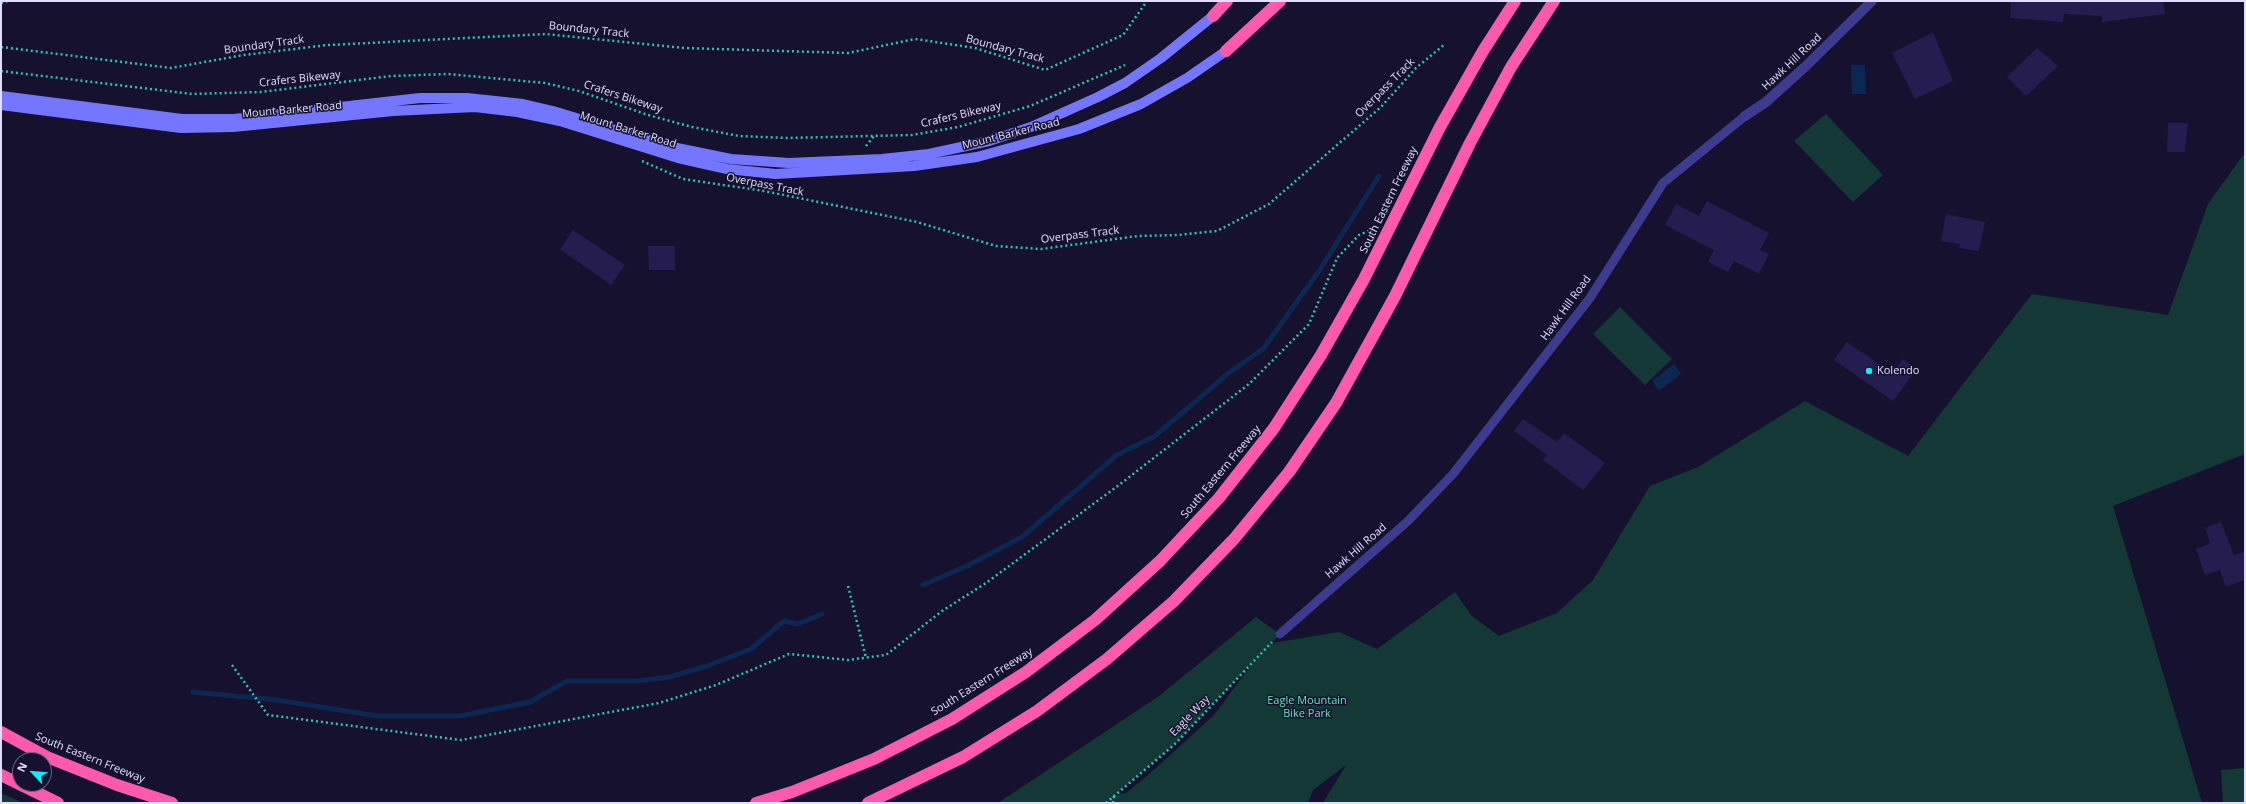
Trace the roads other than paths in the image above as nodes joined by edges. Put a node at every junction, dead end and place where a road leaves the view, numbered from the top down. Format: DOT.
graph roads {
  1 [pos="1227,1"];
  2 [pos="1280,1"];
  3 [pos="1515,1"];
  4 [pos="1554,1"];
  5 [pos="1872,1"];
  6 [pos="1212,16"];
  7 [pos="1226,51"];
  8 [pos="1,96"];
  9 [pos="1,105"];
  10 [pos="1745,116"];
  11 [pos="1280,634"];
  12 [pos="1,732"];
  13 [pos="1,775"];
  14 [pos="58,803"];
  15 [pos="172,803"];
  16 [pos="756,803"];
  17 [pos="868,803"];
  1 -- 6 [label="highway"];
  2 -- 7 [label="highway"];
  3 -- 16 [label="highway, South Eastern Freeway"];
  4 -- 17 [label="highway"];
  5 -- 10 [label="street, Hawk Hill Road"];
  6 -- 8 [label="main road, Mount Barker Road"];
  7 -- 9 [label="main road, Mount Barker Road"];
  10 -- 11 [label="lane, Hawk Hill Road"];
  12 -- 15 [label="highway, South Eastern Freeway"];
  13 -- 14 [label="highway"];
}
